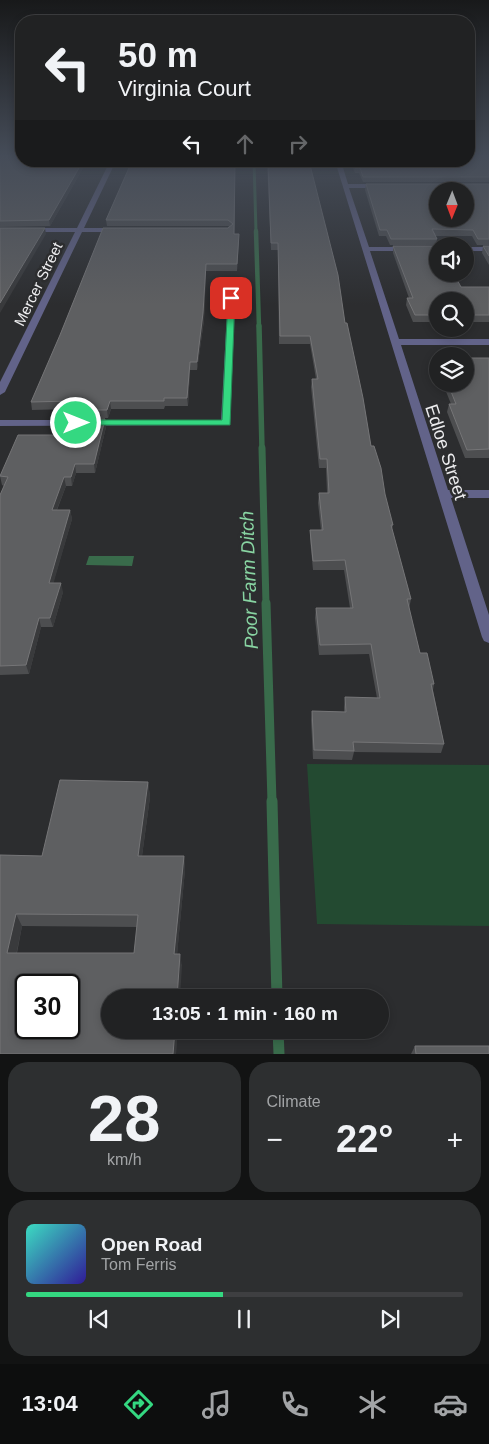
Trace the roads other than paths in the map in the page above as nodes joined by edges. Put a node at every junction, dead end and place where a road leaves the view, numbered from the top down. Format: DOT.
graph roads {
  1 [pos="91,206"];
  2 [pos="352,206"];
  3 [pos="0,230"];
  4 [pos="80,230"];
  5 [pos="129,230"];
  6 [pos="366,249"];
  7 [pos="429,249"];
  8 [pos="474,249"];
  9 [pos="489,249"];
  10 [pos="232,280"];
  11 [pos="394,342"];
  12 [pos="489,342"];
  13 [pos="0,392"];
  14 [pos="0,423"];
  15 [pos="443,494"];
  16 [pos="489,494"];
  17 [pos="489,637"];
  1 -- 4 [label="street, Mercer Street"];
  2 -- 6 [label="street, Edloe Street"];
  3 -- 4 [label="street"];
  4 -- 5 [label="street"];
  4 -- 13 [label="street, Mercer Street"];
  6 -- 7 [label="street"];
  6 -- 11 [label="street, Edloe Street"];
  8 -- 9 [label="street"];
  10 -- 14 [label="street"];
  11 -- 12 [label="street"];
  11 -- 15 [label="street, Edloe Street"];
  15 -- 16 [label="street"];
  15 -- 17 [label="street, Edloe Street"];
}
